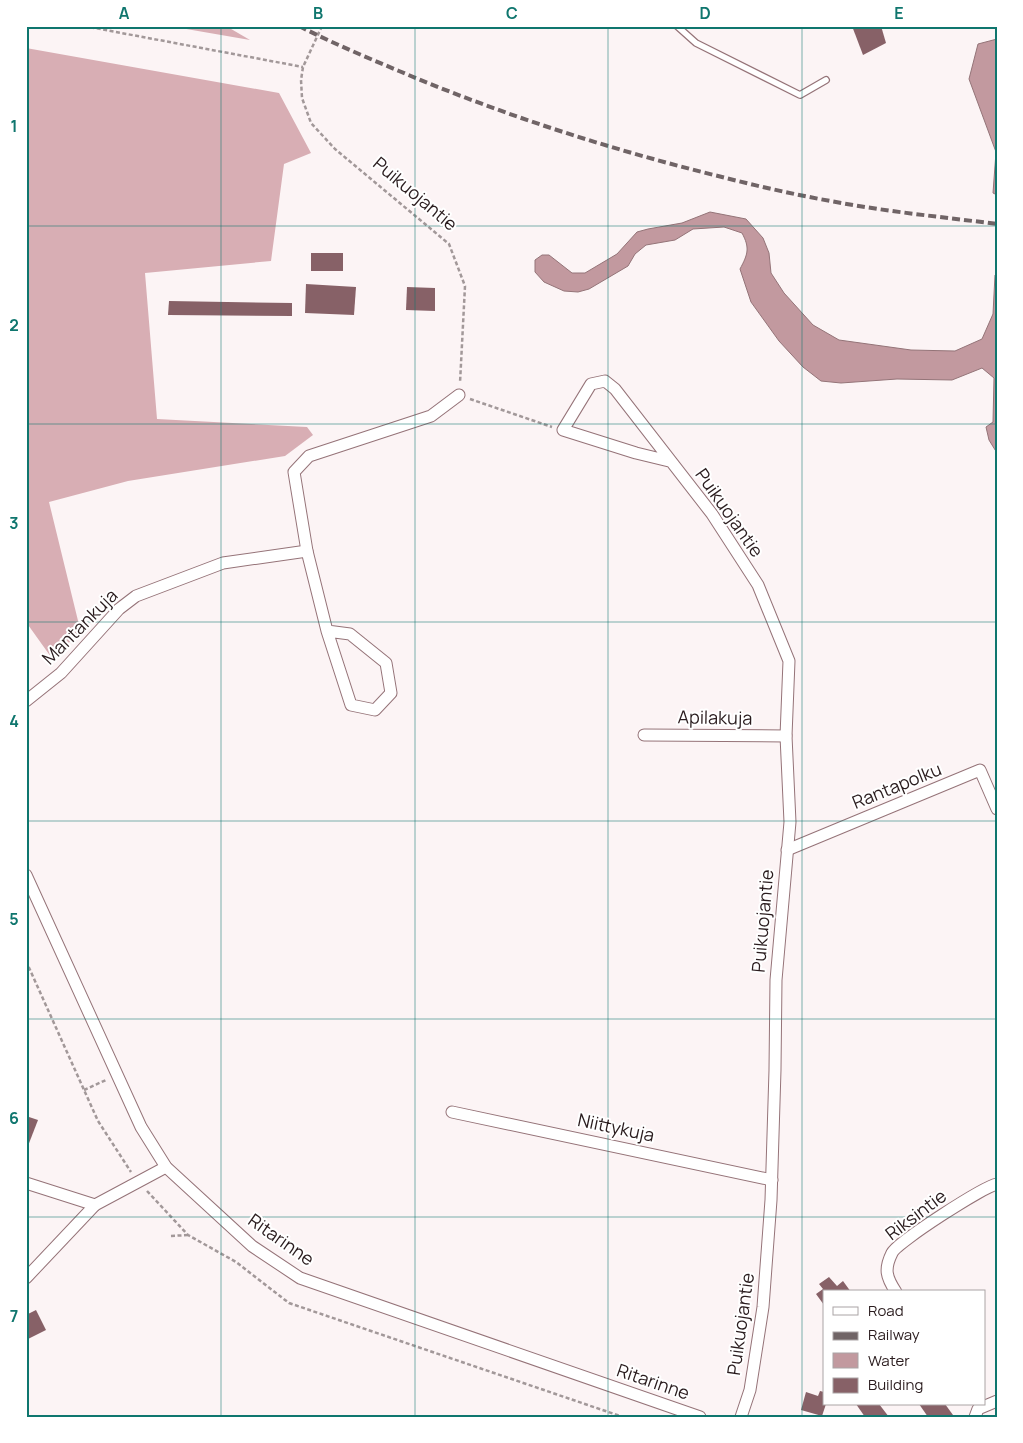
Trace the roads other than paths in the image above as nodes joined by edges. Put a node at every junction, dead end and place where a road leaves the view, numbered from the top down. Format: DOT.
graph roads {
  1 [pos="677,26"];
  2 [pos="826,80"];
  3 [pos="459,395"];
  4 [pos="669,460"];
  5 [pos="307,550"];
  6 [pos="327,631"];
  7 [pos="26,701"];
  8 [pos="644,735"];
  9 [pos="786,736"];
  10 [pos="997,809"];
  11 [pos="787,850"];
  12 [pos="26,875"];
  13 [pos="452,1112"];
  14 [pos="166,1167"];
  15 [pos="772,1180"];
  16 [pos="26,1183"];
  17 [pos="997,1184"];
  18 [pos="95,1205"];
  19 [pos="26,1278"];
  20 [pos="895,1290"];
  21 [pos="700,1417"];
  22 [pos="741,1417"];
  1 -- 2 [label="lane"];
  3 -- 5 [label="street"];
  4 -- 4 [label="street, Puikuojantie"];
  4 -- 9 [label="street, Puikuojantie"];
  5 -- 6 [label="street"];
  5 -- 7 [label="street, Mantankuja"];
  6 -- 6 [label="street"];
  8 -- 9 [label="street, Apilakuja"];
  9 -- 11 [label="street, Puikuojantie"];
  10 -- 11 [label="street, Rantapolku"];
  11 -- 15 [label="street, Puikuojantie"];
  12 -- 14 [label="street, Ritarinne"];
  13 -- 15 [label="street, Niittykuja"];
  14 -- 18 [label="street"];
  14 -- 21 [label="street, Ritarinne"];
  15 -- 22 [label="street, Puikuojantie"];
  16 -- 18 [label="street"];
  17 -- 20 [label="street, Riksintie"];
  18 -- 19 [label="street"];
}
